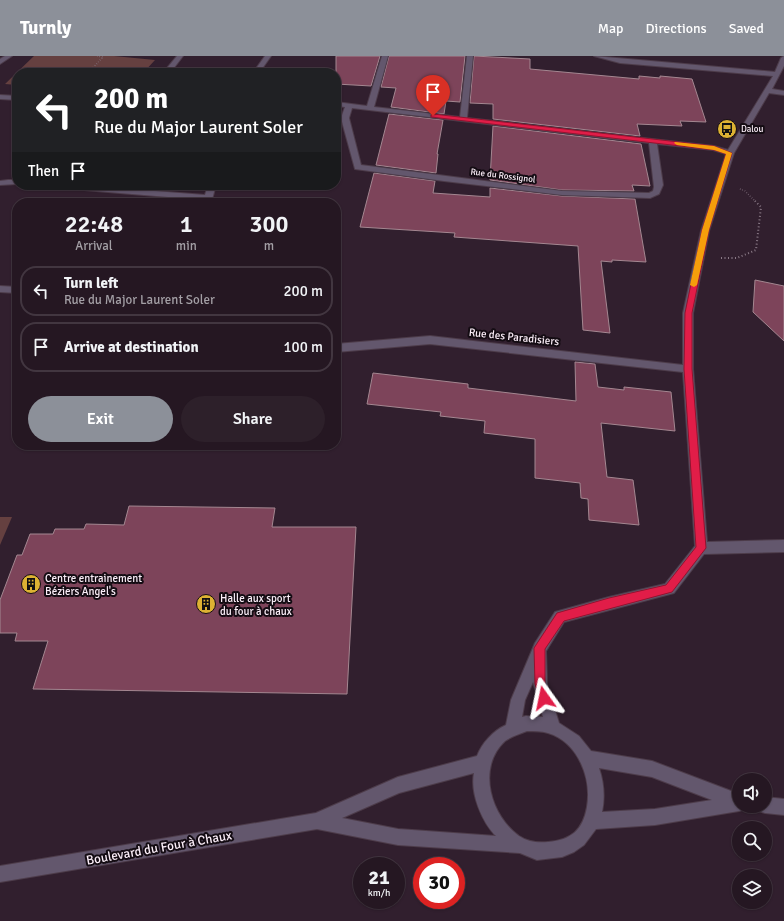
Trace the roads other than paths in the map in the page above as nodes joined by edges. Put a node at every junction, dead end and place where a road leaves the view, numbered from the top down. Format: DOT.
graph roads {
  1 [pos="9,56"];
  2 [pos="180,56"];
  3 [pos="268,56"];
  4 [pos="385,56"];
  5 [pos="470,56"];
  6 [pos="597,56"];
  7 [pos="784,58"];
  8 [pos="0,62"];
  9 [pos="170,68"];
  10 [pos="260,68"];
  11 [pos="777,74"];
  12 [pos="767,90"];
  13 [pos="784,93"];
  14 [pos="0,97"];
  15 [pos="12,98"];
  16 [pos="341,105"];
  17 [pos="350,106"];
  18 [pos="370,108"];
  19 [pos="463,120"];
  20 [pos="653,140"];
  21 [pos="730,153"];
  22 [pos="12,182"];
  23 [pos="0,183"];
  24 [pos="101,190"];
  25 [pos="187,198"];
  26 [pos="0,288"];
  27 [pos="12,289"];
  28 [pos="341,348"];
  29 [pos="688,369"];
  30 [pos="784,546"];
  31 [pos="701,548"];
  32 [pos="540,648"];
  33 [pos="513,726"];
  34 [pos="553,727"];
  35 [pos="587,758"];
  36 [pos="482,763"];
  37 [pos="732,799"];
  38 [pos="732,803"];
  39 [pos="772,806"];
  40 [pos="784,807"];
  41 [pos="317,821"];
  42 [pos="592,821"];
  43 [pos="519,846"];
  44 [pos="0,874"];
  1 -- 8 [label="street"];
  2 -- 9 [label="street"];
  3 -- 10 [label="street"];
  4 -- 18 [label="street"];
  5 -- 19 [label="street"];
  6 -- 11 [label="street"];
  7 -- 11 [label="street"];
  11 -- 12 [label="street"];
  12 -- 13 [label="street"];
  12 -- 21 [label="street"];
  14 -- 15 [label="street"];
  16 -- 17 [label="street"];
  17 -- 18 [label="street"];
  17 -- 20 [label="street, Rue du Rossignol"];
  18 -- 19 [label="street"];
  19 -- 20 [label="street"];
  20 -- 21 [label="street"];
  21 -- 29 [label="street"];
  22 -- 23 [label="street"];
  24 -- 25 [label="street"];
  26 -- 27 [label="street"];
  28 -- 29 [label="street, Rue des Paradisiers"];
  29 -- 31 [label="street"];
  30 -- 31 [label="street"];
  31 -- 32 [label="street"];
  32 -- 33 [label="street"];
  32 -- 34 [label="street"];
  33 -- 34 [label="street"];
  33 -- 36 [label="street"];
  34 -- 35 [label="street"];
  35 -- 37 [label="street"];
  35 -- 42 [label="street"];
  36 -- 41 [label="street, Boulevard du Four à Chaux"];
  36 -- 43 [label="street"];
  38 -- 42 [label="street"];
  39 -- 40 [label="street"];
  41 -- 43 [label="street, Boulevard du Four à Chaux"];
  41 -- 44 [label="street, Boulevard du Four à Chaux"];
  42 -- 43 [label="street"];
}
